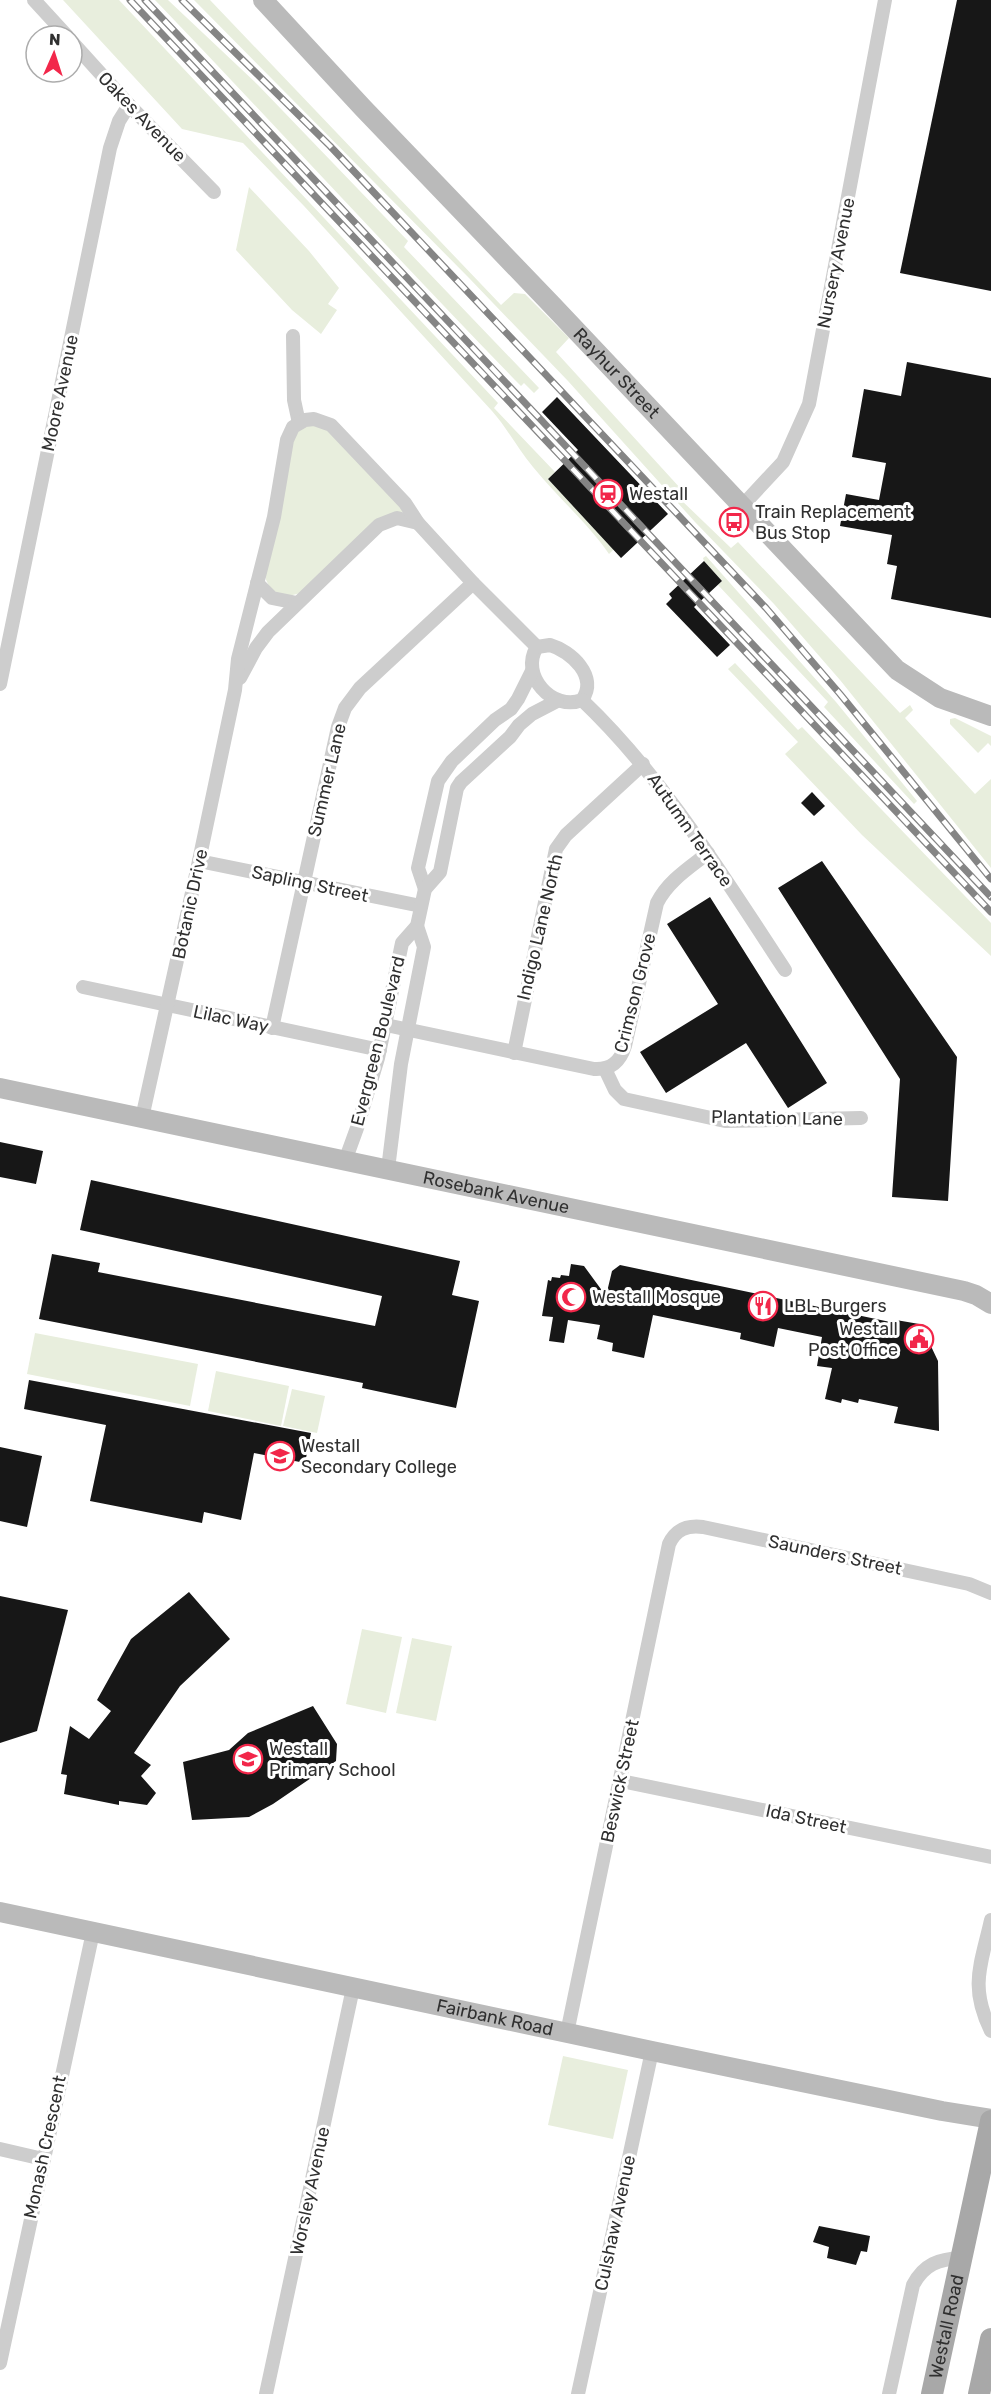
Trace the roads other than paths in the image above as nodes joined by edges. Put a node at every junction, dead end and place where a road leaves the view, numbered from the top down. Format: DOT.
graph roads {
  1 [pos="34,0"];
  2 [pos="263,0"];
  3 [pos="885,0"];
  4 [pos="56,24"];
  5 [pos="84,55"];
  6 [pos="129,105"];
  7 [pos="214,192"];
  8 [pos="293,336"];
  9 [pos="298,423"];
  10 [pos="742,506"];
  11 [pos="418,523"];
  12 [pos="257,583"];
  13 [pos="473,583"];
  14 [pos="297,603"];
  15 [pos="537,647"];
  16 [pos="532,671"];
  17 [pos="0,684"];
  18 [pos="235,690"];
  19 [pos="582,700"];
  20 [pos="557,701"];
  21 [pos="991,716"];
  22 [pos="643,764"];
  23 [pos="708,853"];
  24 [pos="199,861"];
  25 [pos="305,883"];
  26 [pos="425,890"];
  27 [pos="421,906"];
  28 [pos="417,926"];
  29 [pos="785,970"];
  30 [pos="83,987"];
  31 [pos="167,1005"];
  32 [pos="386,1025"];
  33 [pos="272,1028"];
  34 [pos="407,1029"];
  35 [pos="380,1050"];
  36 [pos="514,1053"];
  37 [pos="605,1069"];
  38 [pos="0,1088"];
  39 [pos="142,1118"];
  40 [pos="861,1119"];
  41 [pos="345,1161"];
  42 [pos="388,1170"];
  43 [pos="991,1303"];
  44 [pos="678,1531"];
  45 [pos="987,1590"];
  46 [pos="621,1780"];
  47 [pos="991,1857"];
  48 [pos="0,1912"];
  49 [pos="991,1920"];
  50 [pos="93,1932"];
  51 [pos="353,1988"];
  52 [pos="991,2031"];
  53 [pos="567,2033"];
  54 [pos="652,2051"];
  55 [pos="991,2120"];
  56 [pos="0,2150"];
  57 [pos="43,2159"];
  58 [pos="961,2258"];
  59 [pos="991,2339"];
  60 [pos="0,2363"];
  61 [pos="266,2394"];
  62 [pos="578,2394"];
  63 [pos="889,2394"];
  64 [pos="932,2394"];
  65 [pos="979,2394"];
  1 -- 4 [label="street"];
  2 -- 10 [label="main road, Rayhur Street"];
  3 -- 10 [label="street, Nursery Avenue"];
  5 -- 6 [label="street, Oakes Avenue"];
  6 -- 7 [label="street, Oakes Avenue"];
  6 -- 17 [label="street, Moore Avenue"];
  8 -- 9 [label="street"];
  9 -- 11 [label="street"];
  9 -- 12 [label="street, Botanic Drive"];
  10 -- 21 [label="main road, Rayhur Street"];
  11 -- 13 [label="street"];
  11 -- 14 [label="street, Botanic Drive"];
  12 -- 14 [label="street"];
  12 -- 18 [label="street, Botanic Drive"];
  13 -- 15 [label="street"];
  13 -- 25 [label="street, Summer Lane"];
  14 -- 18 [label="street, Botanic Drive"];
  15 -- 16 [label="street"];
  15 -- 19 [label="street"];
  16 -- 20 [label="street"];
  16 -- 26 [label="street, Evergreen Boulevard"];
  18 -- 24 [label="street, Botanic Drive"];
  19 -- 20 [label="street"];
  19 -- 22 [label="street, Autumn Terrace"];
  20 -- 26 [label="street, Evergreen Boulevard"];
  22 -- 23 [label="street, Autumn Terrace"];
  22 -- 36 [label="street, Indigo Lane North"];
  23 -- 29 [label="street, Autumn Terrace"];
  23 -- 37 [label="street, Crimson Grove"];
  24 -- 25 [label="street, Sapling Street"];
  24 -- 31 [label="street, Botanic Drive"];
  25 -- 27 [label="street, Sapling Street"];
  25 -- 33 [label="street, Summer Lane"];
  26 -- 27 [label="street, Evergreen Boulevard"];
  27 -- 28 [label="street, Evergreen Boulevard"];
  28 -- 32 [label="street, Evergreen Boulevard"];
  28 -- 34 [label="street, Evergreen Boulevard"];
  30 -- 31 [label="street, Lilac Way"];
  31 -- 33 [label="street, Lilac Way"];
  31 -- 39 [label="street, Botanic Drive"];
  32 -- 34 [label="street, Crimson Grove"];
  32 -- 35 [label="street, Evergreen Boulevard"];
  33 -- 35 [label="street, Lilac Way"];
  34 -- 36 [label="street, Crimson Grove"];
  34 -- 42 [label="street, Evergreen Boulevard"];
  35 -- 41 [label="street, Evergreen Boulevard"];
  36 -- 37 [label="street, Crimson Grove"];
  37 -- 40 [label="street, Plantation Lane"];
  38 -- 39 [label="main road, Rosebank Avenue"];
  39 -- 41 [label="main road, Rosebank Avenue"];
  41 -- 42 [label="main road, Rosebank Avenue"];
  42 -- 43 [label="main road, Rosebank Avenue"];
  44 -- 45 [label="street, Saunders Street"];
  44 -- 46 [label="street, Beswick Street"];
  46 -- 47 [label="street, Ida Street"];
  46 -- 53 [label="street, Beswick Street"];
  48 -- 50 [label="main road, Fairbank Road"];
  49 -- 52 [label="street"];
  50 -- 51 [label="main road, Fairbank Road"];
  50 -- 57 [label="street, Monash Crescent"];
  51 -- 53 [label="main road, Fairbank Road"];
  51 -- 61 [label="street, Worsley Avenue"];
  53 -- 54 [label="main road, Fairbank Road"];
  54 -- 55 [label="main road, Fairbank Road"];
  54 -- 62 [label="street, Culshaw Avenue"];
  55 -- 58 [label="main road, Westall Road"];
  56 -- 57 [label="street"];
  57 -- 60 [label="street, Monash Crescent"];
  58 -- 63 [label="street, Westall Road"];
  58 -- 64 [label="main road, Westall Road"];
  59 -- 65 [label="main road"];
}
